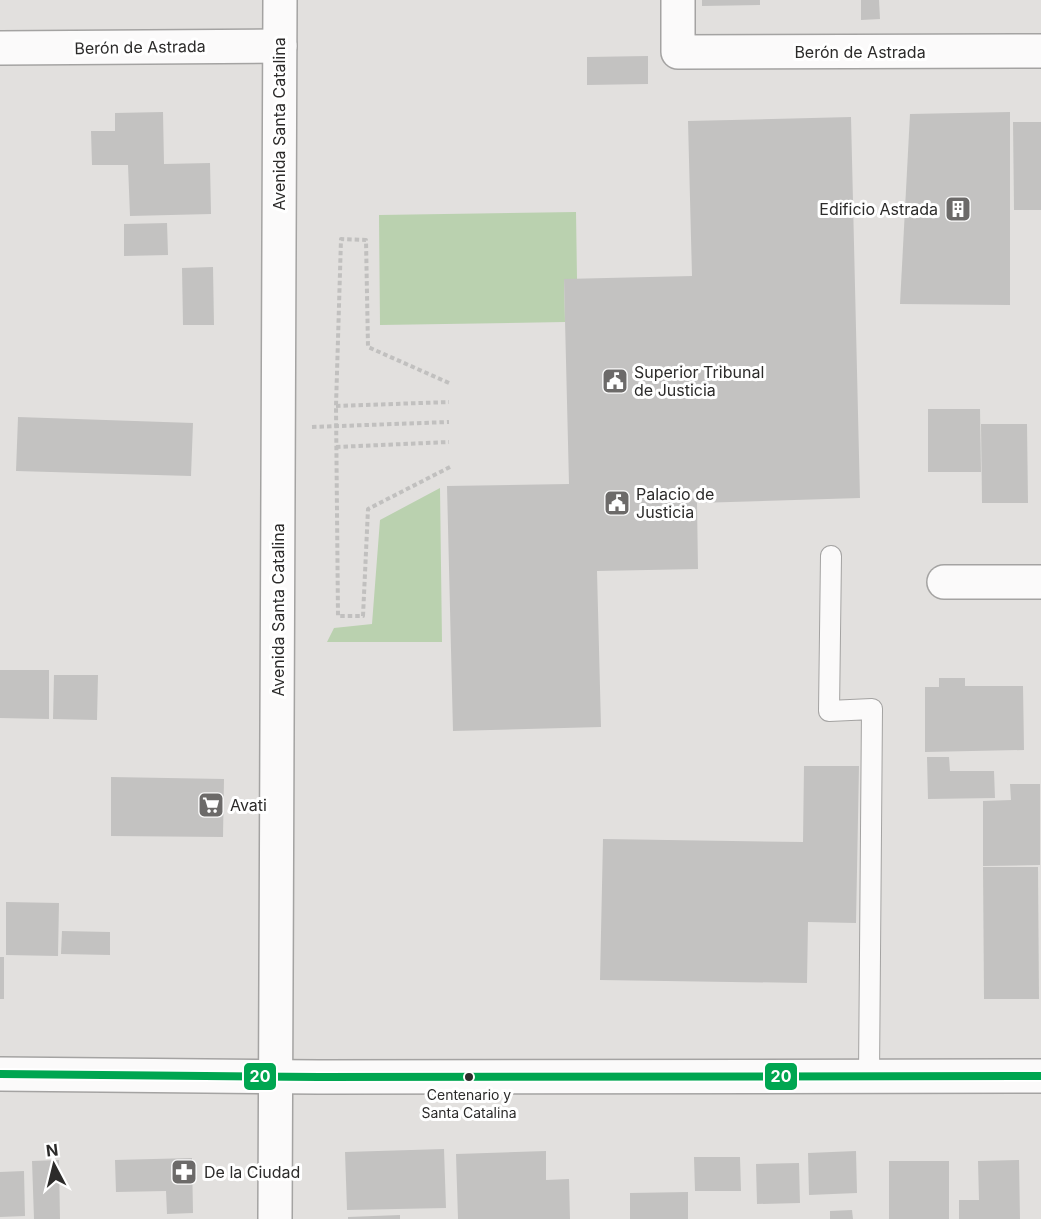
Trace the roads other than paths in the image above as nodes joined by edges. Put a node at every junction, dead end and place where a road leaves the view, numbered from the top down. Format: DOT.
graph roads {
  1 [pos="280,0"];
  2 [pos="678,0"];
  3 [pos="280,46"];
  4 [pos="0,48"];
  5 [pos="1041,51"];
  6 [pos="831,556"];
  7 [pos="944,582"];
  8 [pos="1041,582"];
  9 [pos="0,1074"];
  10 [pos="868,1076"];
  11 [pos="1041,1076"];
  12 [pos="276,1077"];
  13 [pos="274,1219"];
  1 -- 3 [label="main road, Avenida Santa Catalina"];
  2 -- 5 [label="main road, Berón de Astrada"];
  3 -- 4 [label="main road, Berón de Astrada"];
  3 -- 12 [label="main road, Avenida Santa Catalina"];
  6 -- 10 [label="lane"];
  7 -- 8 [label="main road"];
  9 -- 12 [label="main road"];
  10 -- 11 [label="main road"];
  10 -- 12 [label="main road"];
  12 -- 13 [label="main road, Avenida Santa Catalina"];
}
